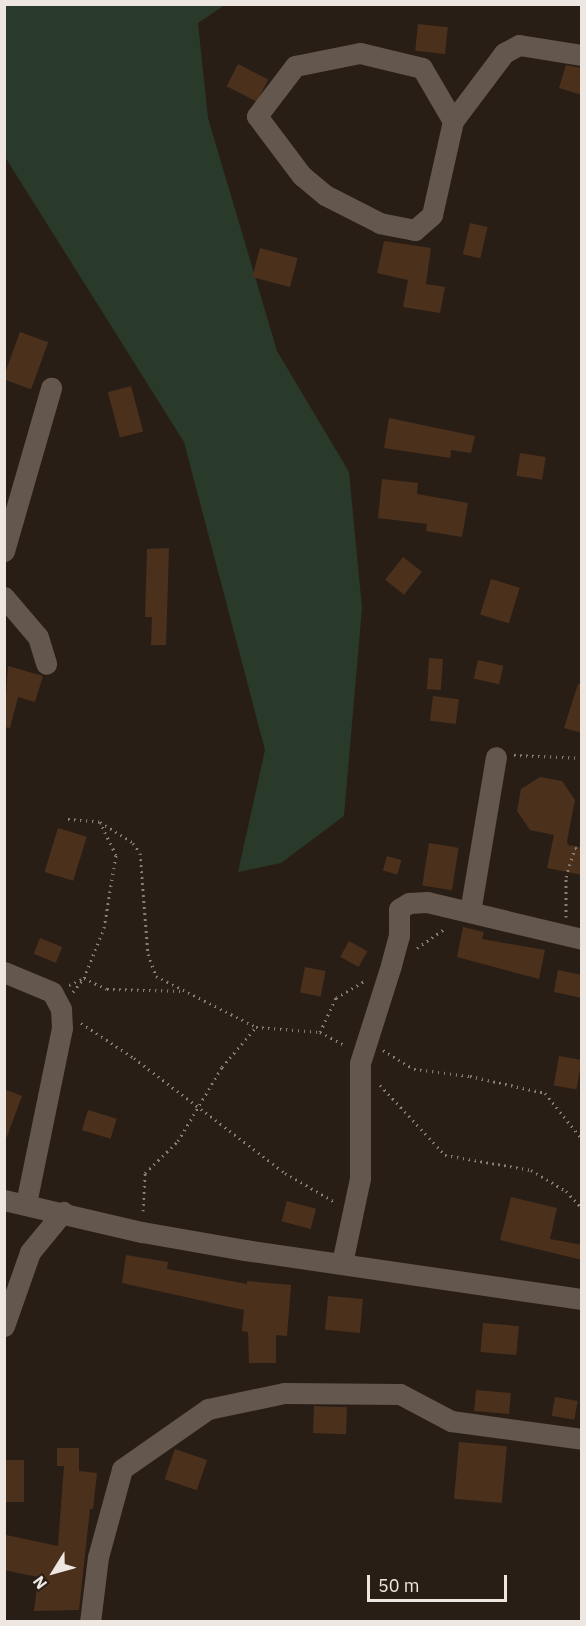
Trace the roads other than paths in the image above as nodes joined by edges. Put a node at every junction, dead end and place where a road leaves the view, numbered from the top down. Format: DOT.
graph roads {
  1 [pos="582,55"];
  2 [pos="453,121"];
  3 [pos="51,388"];
  4 [pos="4,551"];
  5 [pos="4,597"];
  6 [pos="46,664"];
  7 [pos="496,757"];
  8 [pos="470,912"];
  9 [pos="582,939"];
  10 [pos="4,972"];
  11 [pos="4,1200"];
  12 [pos="26,1203"];
  13 [pos="63,1212"];
  14 [pos="342,1263"];
  15 [pos="582,1299"];
  16 [pos="4,1326"];
  17 [pos="582,1439"];
  18 [pos="90,1622"];
  1 -- 2 [label="street"];
  2 -- 2 [label="street"];
  3 -- 4 [label="street"];
  5 -- 6 [label="street"];
  7 -- 8 [label="street"];
  8 -- 9 [label="street"];
  8 -- 14 [label="street"];
  10 -- 12 [label="street"];
  11 -- 12 [label="street"];
  12 -- 13 [label="street"];
  13 -- 14 [label="street"];
  13 -- 16 [label="street"];
  14 -- 15 [label="street"];
  17 -- 18 [label="street"];
}
